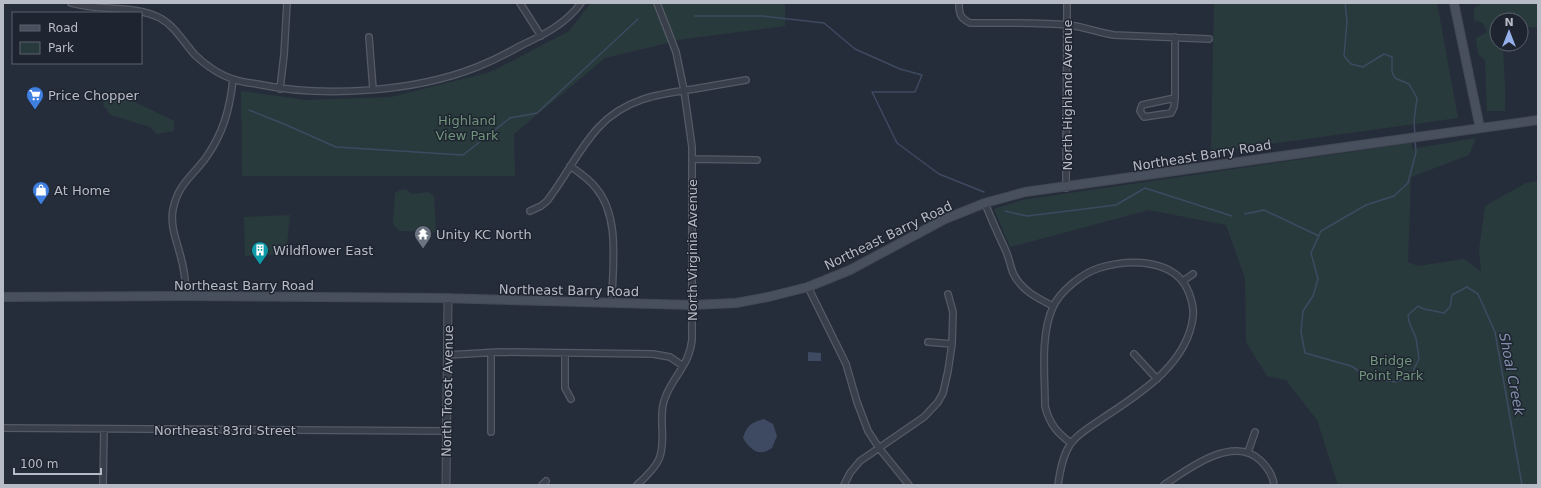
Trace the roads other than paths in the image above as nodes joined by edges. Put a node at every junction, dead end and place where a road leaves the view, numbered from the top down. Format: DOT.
graph roads {
  1 [pos="72,3"];
  2 [pos="286,3"];
  3 [pos="520,3"];
  4 [pos="581,3"];
  5 [pos="657,3"];
  6 [pos="960,3"];
  7 [pos="1067,3"];
  8 [pos="1454,3"];
  9 [pos="1067,25"];
  10 [pos="541,36"];
  11 [pos="369,37"];
  12 [pos="1175,37"];
  13 [pos="1209,39"];
  14 [pos="233,79"];
  15 [pos="746,80"];
  16 [pos="280,89"];
  17 [pos="373,89"];
  18 [pos="684,90"];
  19 [pos="1174,98"];
  20 [pos="1538,120"];
  21 [pos="1480,128"];
  22 [pos="693,159"];
  23 [pos="757,160"];
  24 [pos="570,166"];
  25 [pos="1066,188"];
  26 [pos="985,203"];
  27 [pos="530,211"];
  28 [pos="1193,274"];
  29 [pos="1183,281"];
  30 [pos="808,287"];
  31 [pos="948,294"];
  32 [pos="186,296"];
  33 [pos="3,298"];
  34 [pos="448,298"];
  35 [pos="612,303"];
  36 [pos="692,305"];
  37 [pos="1053,306"];
  38 [pos="928,342"];
  39 [pos="952,344"];
  40 [pos="491,353"];
  41 [pos="565,353"];
  42 [pos="1134,354"];
  43 [pos="448,355"];
  44 [pos="683,366"];
  45 [pos="1157,379"];
  46 [pos="571,399"];
  47 [pos="3,428"];
  48 [pos="104,429"];
  49 [pos="446,431"];
  50 [pos="490,432"];
  51 [pos="1255,432"];
  52 [pos="1072,442"];
  53 [pos="879,448"];
  54 [pos="1248,452"];
  55 [pos="103,485"];
  56 [pos="446,485"];
  57 [pos="637,485"];
  58 [pos="844,485"];
  59 [pos="909,485"];
  60 [pos="1058,485"];
  61 [pos="1164,485"];
  62 [pos="1274,485"];
  1 -- 14 [label="street"];
  2 -- 16 [label="street"];
  3 -- 10 [label="street"];
  4 -- 10 [label="street"];
  5 -- 18 [label="street, North Virginia Avenue"];
  6 -- 9 [label="street"];
  7 -- 9 [label="street, North Highland Avenue"];
  8 -- 21 [label="main road"];
  9 -- 12 [label="street"];
  9 -- 25 [label="street, North Highland Avenue"];
  10 -- 17 [label="street"];
  11 -- 17 [label="street"];
  12 -- 13 [label="street"];
  12 -- 19 [label="street"];
  14 -- 16 [label="street"];
  14 -- 32 [label="street"];
  15 -- 18 [label="street"];
  16 -- 17 [label="street"];
  18 -- 22 [label="street, North Virginia Avenue"];
  18 -- 24 [label="street"];
  19 -- 19 [label="street"];
  20 -- 21 [label="main road, Northeast Barry Road"];
  21 -- 25 [label="main road, Northeast Barry Road"];
  22 -- 23 [label="street"];
  22 -- 36 [label="street, North Virginia Avenue"];
  24 -- 27 [label="street"];
  24 -- 35 [label="street"];
  25 -- 26 [label="main road, Northeast Barry Road"];
  26 -- 30 [label="main road, Northeast Barry Road"];
  26 -- 37 [label="street"];
  28 -- 29 [label="street"];
  29 -- 37 [label="street"];
  29 -- 45 [label="street"];
  30 -- 36 [label="main road, Northeast Barry Road"];
  30 -- 53 [label="street"];
  31 -- 39 [label="street"];
  32 -- 33 [label="main road, Northeast Barry Road"];
  32 -- 34 [label="main road, Northeast Barry Road"];
  34 -- 35 [label="main road, Northeast Barry Road"];
  34 -- 43 [label="street, North Troost Avenue"];
  35 -- 36 [label="main road, Northeast Barry Road"];
  36 -- 44 [label="street, North Virginia Avenue"];
  37 -- 52 [label="street"];
  38 -- 39 [label="street"];
  39 -- 53 [label="street"];
  40 -- 41 [label="street"];
  40 -- 43 [label="street"];
  40 -- 50 [label="street"];
  41 -- 44 [label="street"];
  41 -- 46 [label="street"];
  42 -- 45 [label="street"];
  43 -- 49 [label="street, North Troost Avenue"];
  44 -- 57 [label="street, North Virginia Avenue"];
  45 -- 52 [label="street"];
  47 -- 48 [label="street, Northeast 83rd Street"];
  48 -- 49 [label="street, Northeast 83rd Street"];
  48 -- 55 [label="street"];
  49 -- 56 [label="street, North Troost Avenue"];
  51 -- 54 [label="street"];
  52 -- 60 [label="street"];
  53 -- 58 [label="street"];
  53 -- 59 [label="street"];
  54 -- 61 [label="street"];
  54 -- 62 [label="street"];
}
